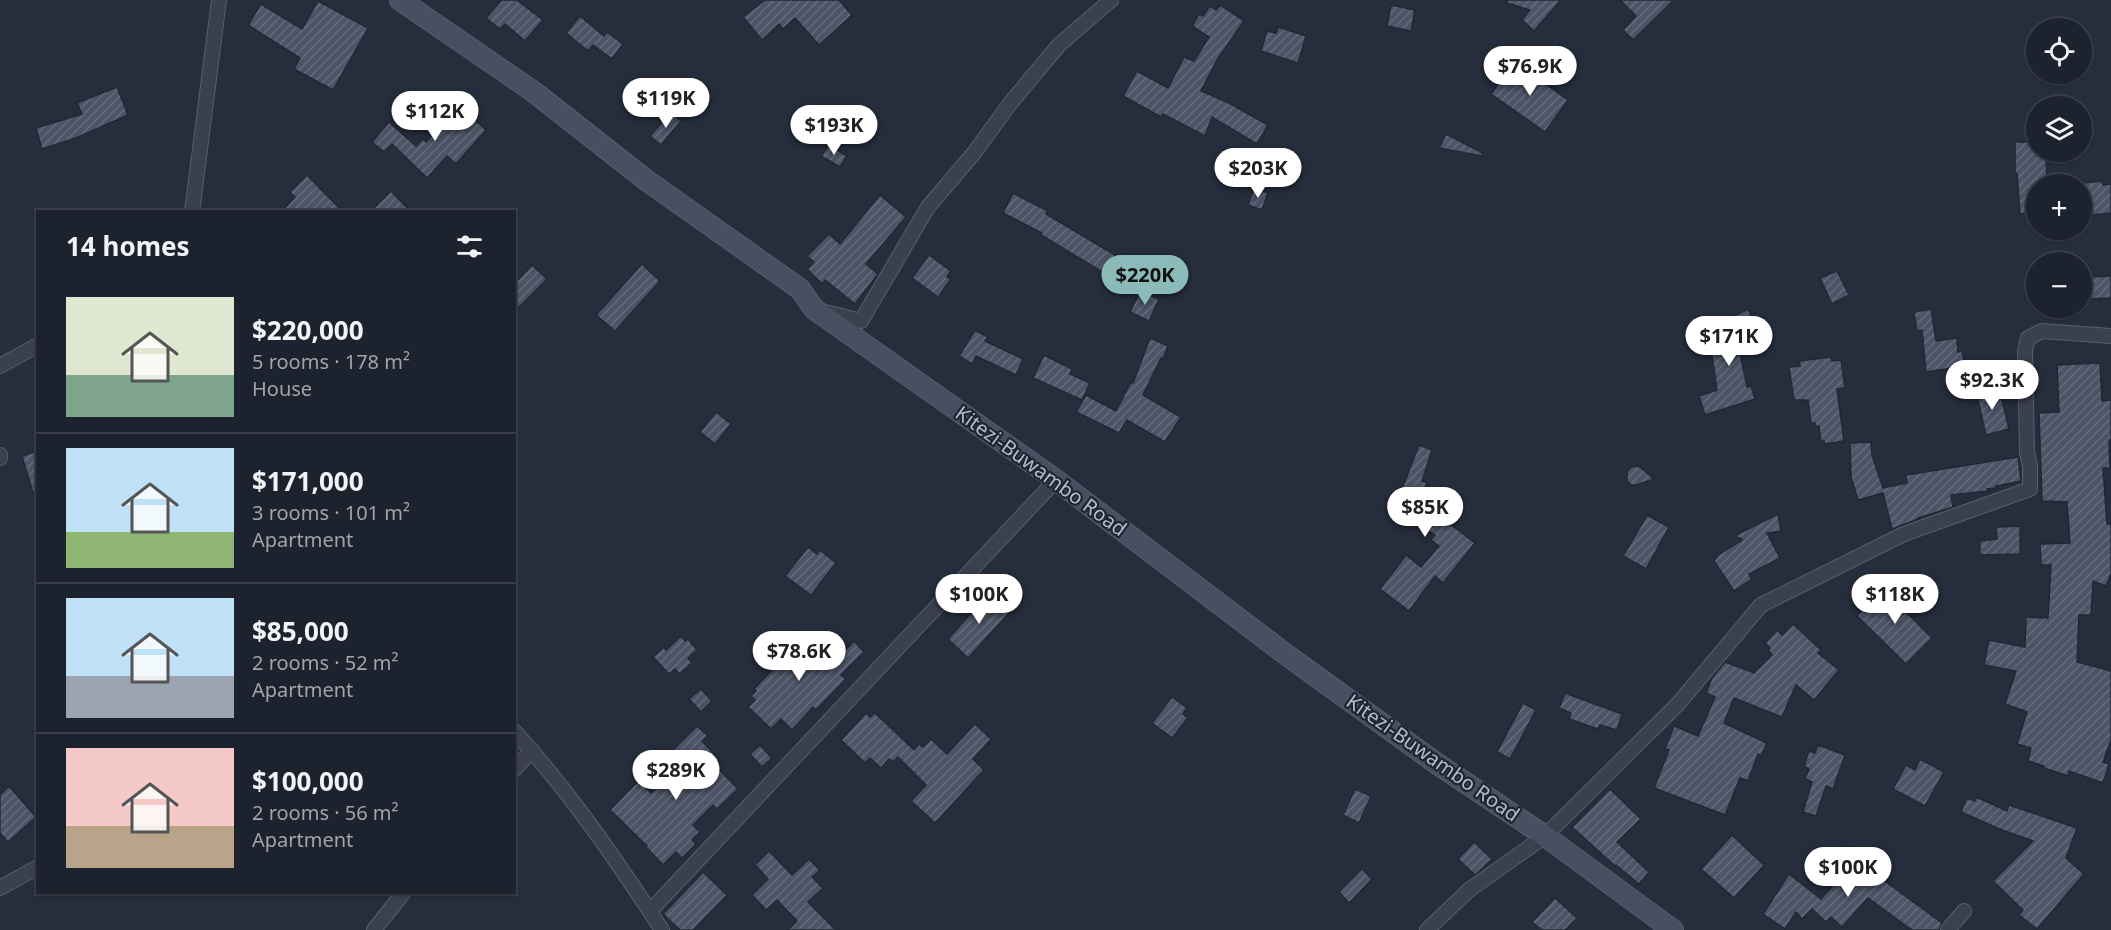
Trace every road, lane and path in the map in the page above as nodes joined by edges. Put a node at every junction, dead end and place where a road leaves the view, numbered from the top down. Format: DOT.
graph roads {
  1 [pos="219,0"];
  2 [pos="1111,0"];
  3 [pos="412,3"];
  4 [pos="192,210"];
  5 [pos="814,309"];
  6 [pos="2111,336"];
  7 [pos="36,346"];
  8 [pos="0,366"];
  9 [pos="1056,480"];
  10 [pos="516,733"];
  11 [pos="532,750"];
  12 [pos="516,768"];
  13 [pos="1545,836"];
  14 [pos="36,868"];
  15 [pos="0,888"];
  16 [pos="402,894"];
  17 [pos="650,911"];
  18 [pos="1964,911"];
  19 [pos="374,930"];
  20 [pos="662,930"];
  21 [pos="1427,930"];
  22 [pos="1673,930"];
  23 [pos="1948,930"];
  1 -- 4 [label="street"];
  2 -- 5 [label="street"];
  3 -- 5 [label="street, Kitezi-Buwambo Road"];
  5 -- 9 [label="street, Kitezi-Buwambo Road"];
  6 -- 13 [label="street"];
  7 -- 8 [label="street"];
  9 -- 13 [label="street, Kitezi-Buwambo Road"];
  9 -- 17 [label="street"];
  10 -- 11 [label="street"];
  11 -- 12 [label="street"];
  11 -- 17 [label="street"];
  13 -- 21 [label="street"];
  13 -- 22 [label="street, Kitezi-Buwambo Road"];
  14 -- 15 [label="street"];
  16 -- 19 [label="street"];
  17 -- 20 [label="street"];
  18 -- 23 [label="street"];
}
